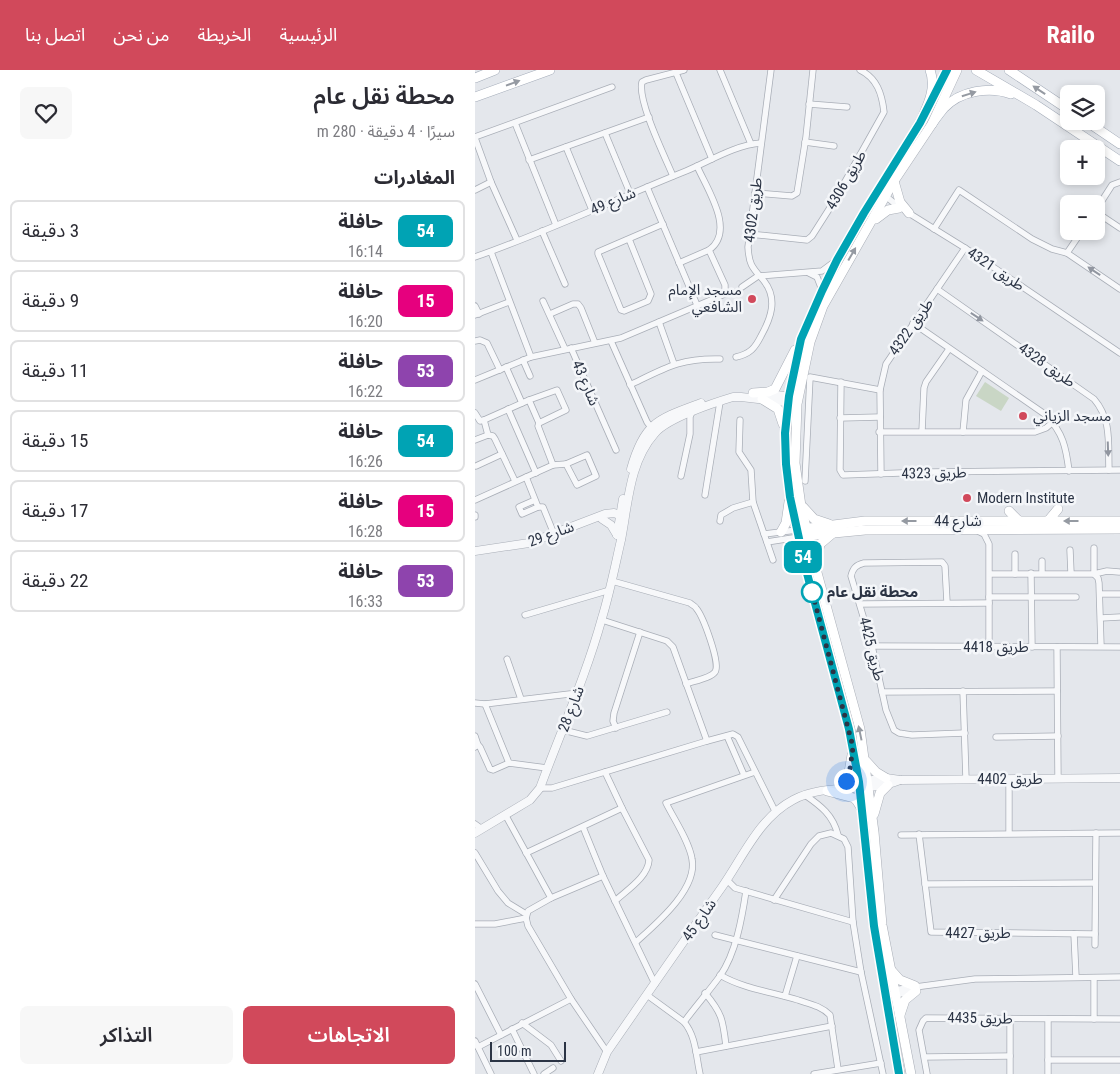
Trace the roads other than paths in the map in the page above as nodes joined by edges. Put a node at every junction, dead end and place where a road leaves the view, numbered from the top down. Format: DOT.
graph roads {
  1 [pos="495,70"];
  2 [pos="550,70"];
  3 [pos="684,70"];
  4 [pos="720,70"];
  5 [pos="771,70"];
  6 [pos="813,70"];
  7 [pos="860,70"];
  8 [pos="930,70"];
  9 [pos="947,70"];
  10 [pos="957,70"];
  11 [pos="976,70"];
  12 [pos="1009,70"];
  13 [pos="676,72"];
  14 [pos="475,78"];
  15 [pos="612,87"];
  16 [pos="475,97"];
  17 [pos="809,104"];
  18 [pos="1060,104"];
  19 [pos="1036,105"];
  20 [pos="847,108"];
  21 [pos="649,117"];
  22 [pos="515,123"];
  23 [pos="920,123"];
  24 [pos="932,124"];
  25 [pos="1099,130"];
  26 [pos="605,133"];
  27 [pos="475,138"];
  28 [pos="805,142"];
  29 [pos="761,143"];
  30 [pos="751,144"];
  31 [pos="1120,144"];
  32 [pos="834,146"];
  33 [pos="566,147"];
  34 [pos="712,159"];
  35 [pos="529,160"];
  36 [pos="1120,162"];
  37 [pos="697,166"];
  38 [pos="673,176"];
  39 [pos="491,182"];
  40 [pos="883,182"];
  41 [pos="894,182"];
  42 [pos="1120,182"];
  43 [pos="647,187"];
  44 [pos="475,190"];
  45 [pos="755,193"];
  46 [pos="630,194"];
  47 [pos="1105,196"];
  48 [pos="885,197"];
  49 [pos="899,208"];
  50 [pos="592,210"];
  51 [pos="909,213"];
  52 [pos="1105,217"];
  53 [pos="663,224"];
  54 [pos="556,225"];
  55 [pos="869,226"];
  56 [pos="1120,228"];
  57 [pos="934,229"];
  58 [pos="542,231"];
  59 [pos="749,234"];
  60 [pos="629,238"];
  61 [pos="517,240"];
  62 [pos="1076,240"];
  63 [pos="965,248"];
  64 [pos="709,250"];
  65 [pos="491,252"];
  66 [pos="1067,253"];
  67 [pos="475,257"];
  68 [pos="837,260"];
  69 [pos="679,263"];
  70 [pos="807,272"];
  71 [pos="758,276"];
  72 [pos="565,284"];
  73 [pos="742,286"];
  74 [pos="1120,288"];
  75 [pos="937,289"];
  76 [pos="822,291"];
  77 [pos="543,301"];
  78 [pos="509,302"];
  79 [pos="697,305"];
  80 [pos="475,306"];
  81 [pos="477,314"];
  82 [pos="549,314"];
  83 [pos="659,322"];
  84 [pos="913,323"];
  85 [pos="801,339"];
  86 [pos="475,341"];
  87 [pos="611,341"];
  88 [pos="595,344"];
  89 [pos="568,348"];
  90 [pos="949,349"];
  91 [pos="1120,353"];
  92 [pos="531,357"];
  93 [pos="736,357"];
  94 [pos="720,359"];
  95 [pos="523,360"];
  96 [pos="674,364"];
  97 [pos="503,369"];
  98 [pos="982,371"];
  99 [pos="531,376"];
  100 [pos="475,380"];
  101 [pos="841,382"];
  102 [pos="630,385"];
  103 [pos="881,390"];
  104 [pos="753,393"];
  105 [pos="762,399"];
  106 [pos="529,400"];
  107 [pos="793,400"];
  108 [pos="720,402"];
  109 [pos="522,403"];
  110 [pos="508,410"];
  111 [pos="692,412"];
  112 [pos="475,413"];
  113 [pos="880,417"];
  114 [pos="839,418"];
  115 [pos="677,419"];
  116 [pos="484,420"];
  117 [pos="741,420"];
  118 [pos="539,422"];
  119 [pos="1053,422"];
  120 [pos="655,428"];
  121 [pos="690,429"];
  122 [pos="922,431"];
  123 [pos="879,432"];
  124 [pos="963,432"];
  125 [pos="785,433"];
  126 [pos="488,435"];
  127 [pos="475,440"];
  128 [pos="616,450"];
  129 [pos="502,454"];
  130 [pos="566,464"];
  131 [pos="553,465"];
  132 [pos="476,466"];
  133 [pos="1109,470"];
  134 [pos="1120,470"];
  135 [pos="1069,471"];
  136 [pos="536,473"];
  137 [pos="881,474"];
  138 [pos="681,476"];
  139 [pos="525,477"];
  140 [pos="515,481"];
  141 [pos="805,481"];
  142 [pos="624,494"];
  143 [pos="705,495"];
  144 [pos="790,497"];
  145 [pos="475,500"];
  146 [pos="535,500"];
  147 [pos="753,502"];
  148 [pos="801,506"];
  149 [pos="538,507"];
  150 [pos="1057,509"];
  151 [pos="1009,511"];
  152 [pos="604,516"];
  153 [pos="622,518"];
  154 [pos="720,521"];
  155 [pos="1048,521"];
  156 [pos="1120,521"];
  157 [pos="1019,522"];
  158 [pos="834,529"];
  159 [pos="1120,529"];
  160 [pos="977,530"];
  161 [pos="1001,530"];
  162 [pos="781,532"];
  163 [pos="802,533"];
  164 [pos="554,534"];
  165 [pos="764,534"];
  166 [pos="617,535"];
  167 [pos="767,542"];
  168 [pos="989,544"];
  169 [pos="1094,548"];
  170 [pos="1071,550"];
  171 [pos="475,552"];
  172 [pos="617,552"];
  173 [pos="1015,554"];
  174 [pos="773,560"];
  175 [pos="1042,561"];
  176 [pos="816,569"];
  177 [pos="1119,572"];
  178 [pos="1031,573"];
  179 [pos="1042,573"];
  180 [pos="1071,573"];
  181 [pos="989,574"];
  182 [pos="1015,574"];
  183 [pos="1094,574"];
  184 [pos="611,586"];
  185 [pos="1100,594"];
  186 [pos="1120,594"];
  187 [pos="1031,596"];
  188 [pos="1076,597"];
  189 [pos="989,600"];
  190 [pos="947,602"];
  191 [pos="860,604"];
  192 [pos="525,614"];
  193 [pos="1120,617"];
  194 [pos="1101,618"];
  195 [pos="602,620"];
  196 [pos="640,632"];
  197 [pos="872,646"];
  198 [pos="989,646"];
  199 [pos="1101,646"];
  200 [pos="1032,647"];
  201 [pos="1057,647"];
  202 [pos="1120,647"];
  203 [pos="507,659"];
  204 [pos="686,684"];
  205 [pos="963,691"];
  206 [pos="1057,691"];
  207 [pos="882,692"];
  208 [pos="578,693"];
  209 [pos="521,699"];
  210 [pos="475,703"];
  211 [pos="485,704"];
  212 [pos="667,712"];
  213 [pos="616,728"];
  214 [pos="563,730"];
  215 [pos="965,733"];
  216 [pos="475,736"];
  217 [pos="727,736"];
  218 [pos="1058,736"];
  219 [pos="996,737"];
  220 [pos="707,741"];
  221 [pos="476,746"];
  222 [pos="853,747"];
  223 [pos="866,761"];
  224 [pos="509,763"];
  225 [pos="547,768"];
  226 [pos="605,772"];
  227 [pos="755,772"];
  228 [pos="744,775"];
  229 [pos="1120,778"];
  230 [pos="966,779"];
  231 [pos="1009,779"];
  232 [pos="1058,779"];
  233 [pos="887,782"];
  234 [pos="841,784"];
  235 [pos="864,784"];
  236 [pos="540,788"];
  237 [pos="824,791"];
  238 [pos="805,795"];
  239 [pos="622,808"];
  240 [pos="775,811"];
  241 [pos="863,812"];
  242 [pos="506,816"];
  243 [pos="873,819"];
  244 [pos="583,827"];
  245 [pos="477,829"];
  246 [pos="1009,833"];
  247 [pos="1096,833"];
  248 [pos="1120,833"];
  249 [pos="919,834"];
  250 [pos="838,835"];
  251 [pos="901,835"];
  252 [pos="475,853"];
  253 [pos="526,853"];
  254 [pos="603,876"];
  255 [pos="727,880"];
  256 [pos="1095,883"];
  257 [pos="925,884"];
  258 [pos="746,891"];
  259 [pos="551,898"];
  260 [pos="774,900"];
  261 [pos="615,901"];
  262 [pos="526,916"];
  263 [pos="853,922"];
  264 [pos="475,924"];
  265 [pos="1074,934"];
  266 [pos="1095,934"];
  267 [pos="715,935"];
  268 [pos="736,941"];
  269 [pos="636,942"];
  270 [pos="1095,945"];
  271 [pos="797,956"];
  272 [pos="889,967"];
  273 [pos="861,972"];
  274 [pos="720,975"];
  275 [pos="1076,977"];
  276 [pos="1094,978"];
  277 [pos="1120,978"];
  278 [pos="475,984"];
  279 [pos="655,984"];
  280 [pos="916,988"];
  281 [pos="894,992"];
  282 [pos="705,993"];
  283 [pos="647,994"];
  284 [pos="885,994"];
  285 [pos="785,996"];
  286 [pos="571,999"];
  287 [pos="1010,1019"];
  288 [pos="1048,1019"];
  289 [pos="1094,1019"];
  290 [pos="1120,1019"];
  291 [pos="684,1022"];
  292 [pos="900,1022"];
  293 [pos="522,1023"];
  294 [pos="832,1026"];
  295 [pos="512,1029"];
  296 [pos="501,1035"];
  297 [pos="477,1044"];
  298 [pos="726,1046"];
  299 [pos="607,1052"];
  300 [pos="696,1052"];
  301 [pos="1010,1056"];
  302 [pos="925,1057"];
  303 [pos="1048,1060"];
  304 [pos="1120,1060"];
  305 [pos="561,1061"];
  306 [pos="881,1063"];
  307 [pos="553,1068"];
  308 [pos="836,1071"];
  309 [pos="489,1074"];
  310 [pos="534,1074"];
  311 [pos="544,1074"];
  312 [pos="598,1074"];
  313 [pos="699,1074"];
  314 [pos="815,1074"];
  315 [pos="883,1074"];
  316 [pos="899,1074"];
  317 [pos="911,1074"];
  318 [pos="927,1074"];
  319 [pos="1010,1074"];
  320 [pos="1048,1074"];
  1 -- 14 [label="main road"];
  16 -- 2 [label="main road, one-way"];
  3 -- 13 [label="street"];
  4 -- 30 [label="street"];
  5 -- 29 [label="street, طريق 4302"];
  6 -- 17 [label="street"];
  7 -- 59 [label="street, طريق 4306"];
  8 -- 23 [label="main road"];
  9 -- 23 [label="main road"];
  10 -- 24 [label="main road"];
  11 -- 19 [label="main road"];
  18 -- 12 [label="main road, one-way"];
  13 -- 21 [label="street"];
  13 -- 34 [label="street"];
  15 -- 22 [label="street"];
  17 -- 20 [label="street"];
  17 -- 28 [label="street"];
  24 -- 19 [label="main road, one-way"];
  19 -- 36 [label="main road"];
  21 -- 26 [label="street"];
  21 -- 38 [label="street"];
  22 -- 27 [label="street"];
  22 -- 35 [label="street"];
  23 -- 40 [label="main road"];
  24 -- 41 [label="main road"];
  25 -- 31 [label="main road"];
  26 -- 33 [label="street"];
  26 -- 46 [label="street"];
  27 -- 39 [label="street"];
  28 -- 32 [label="street"];
  28 -- 45 [label="street"];
  29 -- 30 [label="street, شارع 49"];
  29 -- 45 [label="street, طريق 4302"];
  30 -- 34 [label="street, شارع 49"];
  33 -- 35 [label="street"];
  33 -- 50 [label="street"];
  34 -- 37 [label="street, شارع 49"];
  35 -- 54 [label="street"];
  37 -- 38 [label="street, شارع 49"];
  37 -- 64 [label="street, طريق 4302"];
  38 -- 43 [label="street, شارع 49"];
  39 -- 44 [label="street"];
  39 -- 61 [label="street"];
  40 -- 48 [label="street"];
  40 -- 68 [label="main road"];
  41 -- 48 [label="main road"];
  41 -- 51 [label="main road"];
  42 -- 47 [label="street"];
  43 -- 46 [label="street, شارع 49"];
  43 -- 53 [label="street"];
  45 -- 59 [label="street, طريق 4302"];
  46 -- 50 [label="street, شارع 49"];
  48 -- 49 [label="street, طريق 4321"];
  48 -- 55 [label="main road"];
  49 -- 51 [label="street, طريق 4321"];
  49 -- 55 [label="main road"];
  50 -- 54 [label="street, شارع 49"];
  51 -- 57 [label="street, طريق 4321"];
  52 -- 56 [label="street"];
  53 -- 60 [label="street"];
  53 -- 69 [label="street"];
  54 -- 58 [label="street, شارع 49"];
  107 -- 55 [label="main road, one-way"];
  57 -- 63 [label="street, طريق 4321"];
  57 -- 66 [label="street"];
  58 -- 61 [label="street, شارع 49"];
  58 -- 72 [label="street"];
  59 -- 71 [label="street, طريق 4302"];
  60 -- 60 [label="street"];
  61 -- 65 [label="street, شارع 49"];
  62 -- 66 [label="street"];
  63 -- 75 [label="street, طريق 4322"];
  63 -- 91 [label="street, طريق 4321"];
  64 -- 69 [label="street"];
  64 -- 79 [label="street"];
  65 -- 67 [label="street, شارع 49"];
  65 -- 78 [label="street"];
  74 -- 66 [label="street, one-way"];
  68 -- 70 [label="street"];
  68 -- 76 [label="main road"];
  69 -- 79 [label="street"];
  70 -- 71 [label="street"];
  70 -- 76 [label="street"];
  71 -- 73 [label="street"];
  71 -- 93 [label="street, طريق 4302"];
  75 -- 84 [label="street, طريق 4322"];
  75 -- 133 [label="street, طريق 4328, one-way"];
  76 -- 85 [label="main road"];
  77 -- 82 [label="street"];
  78 -- 81 [label="street"];
  78 -- 92 [label="street"];
  79 -- 83 [label="street"];
  80 -- 81 [label="street"];
  82 -- 88 [label="street"];
  82 -- 89 [label="street"];
  83 -- 87 [label="street"];
  83 -- 96 [label="street"];
  84 -- 90 [label="street"];
  84 -- 103 [label="street, طريق 4322"];
  85 -- 104 [label="main road"];
  85 -- 107 [label="main road"];
  86 -- 97 [label="street"];
  87 -- 88 [label="street"];
  87 -- 102 [label="street"];
  88 -- 89 [label="street"];
  89 -- 92 [label="street, شارع 43"];
  89 -- 128 [label="street, شارع 43"];
  90 -- 98 [label="street"];
  90 -- 122 [label="street"];
  92 -- 95 [label="street, شارع 43"];
  94 -- 96 [label="street"];
  95 -- 97 [label="street, شارع 43"];
  95 -- 99 [label="street"];
  96 -- 102 [label="street"];
  97 -- 100 [label="street, شارع 43"];
  97 -- 109 [label="street"];
  98 -- 119 [label="street"];
  98 -- 124 [label="street"];
  101 -- 103 [label="street"];
  101 -- 114 [label="street, طريق 4323"];
  101 -- 141 [label="street"];
  102 -- 120 [label="street"];
  103 -- 113 [label="street, طريق 4322"];
  104 -- 107 [label="street"];
  104 -- 120 [label="street"];
  105 -- 107 [label="street, شارع 28"];
  105 -- 108 [label="street, شارع 28"];
  105 -- 125 [label="main road"];
  106 -- 109 [label="street"];
  106 -- 118 [label="street"];
  106 -- 118 [label="street"];
  107 -- 125 [label="main road"];
  107 -- 148 [label="main road"];
  108 -- 111 [label="street, شارع 28"];
  108 -- 143 [label="street"];
  109 -- 110 [label="street"];
  110 -- 116 [label="street"];
  110 -- 136 [label="street"];
  111 -- 115 [label="street, شارع 28"];
  111 -- 121 [label="street"];
  112 -- 116 [label="street"];
  113 -- 114 [label="street"];
  113 -- 123 [label="street, طريق 4322"];
  114 -- 137 [label="street, طريق 4323"];
  115 -- 120 [label="street, شارع 28"];
  115 -- 121 [label="street"];
  116 -- 126 [label="street"];
  117 -- 147 [label="street"];
  118 -- 131 [label="street"];
  119 -- 124 [label="street"];
  119 -- 135 [label="street"];
  120 -- 142 [label="street, شارع 28"];
  120 -- 153 [label="street, شارع 28"];
  121 -- 138 [label="street"];
  122 -- 123 [label="street"];
  122 -- 124 [label="street"];
  123 -- 137 [label="street, طريق 4322"];
  125 -- 144 [label="main road"];
  126 -- 127 [label="street"];
  126 -- 129 [label="street"];
  129 -- 132 [label="street"];
  129 -- 140 [label="street"];
  130 -- 130 [label="street"];
  130 -- 131 [label="street"];
  131 -- 136 [label="street"];
  133 -- 134 [label="street, طريق 4323"];
  133 -- 135 [label="street, طريق 4323"];
  135 -- 137 [label="street, طريق 4323"];
  136 -- 139 [label="street"];
  139 -- 140 [label="street"];
  139 -- 146 [label="street"];
  140 -- 145 [label="street"];
  142 -- 152 [label="street"];
  142 -- 153 [label="street, شارع 28"];
  144 -- 162 [label="main road"];
  144 -- 163 [label="main road"];
  146 -- 149 [label="street"];
  146 -- 149 [label="street"];
  147 -- 154 [label="street"];
  147 -- 165 [label="street"];
  148 -- 158 [label="main road"];
  148 -- 163 [label="main road"];
  149 -- 164 [label="street"];
  150 -- 155 [label="main road"];
  151 -- 157 [label="main road"];
  152 -- 153 [label="street, شارع 29"];
  152 -- 164 [label="street, شارع 29"];
  152 -- 166 [label="street"];
  152 -- 171 [label="street, شارع 29"];
  153 -- 166 [label="street, شارع 28"];
  153 -- 172 [label="street, شارع 28"];
  156 -- 155 [label="main road, شارع 44, one-way"];
  155 -- 157 [label="main road, شارع 44"];
  157 -- 158 [label="main road, شارع 44, one-way"];
  158 -- 160 [label="main road, شارع 44"];
  158 -- 163 [label="main road, شارع 44"];
  158 -- 176 [label="main road"];
  159 -- 161 [label="main road, شارع 44"];
  160 -- 161 [label="main road, شارع 44"];
  160 -- 168 [label="street"];
  161 -- 168 [label="street"];
  162 -- 163 [label="street"];
  162 -- 165 [label="street"];
  163 -- 167 [label="street"];
  163 -- 176 [label="main road"];
  163 -- 222 [label="main road"];
  164 -- 171 [label="street, شارع 29"];
  165 -- 167 [label="street"];
  166 -- 172 [label="street, شارع 28"];
  167 -- 174 [label="street"];
  168 -- 181 [label="street"];
  169 -- 183 [label="street"];
  170 -- 180 [label="street"];
  172 -- 184 [label="street, شارع 28"];
  173 -- 182 [label="street"];
  175 -- 179 [label="street"];
  223 -- 176 [label="main road, one-way"];
  177 -- 183 [label="street"];
  178 -- 179 [label="street"];
  178 -- 182 [label="street"];
  178 -- 187 [label="street"];
  179 -- 180 [label="street"];
  180 -- 183 [label="street"];
  181 -- 182 [label="street"];
  181 -- 189 [label="street"];
  183 -- 185 [label="street"];
  184 -- 192 [label="street"];
  184 -- 195 [label="street, شارع 28"];
  184 -- 204 [label="street"];
  185 -- 186 [label="street"];
  185 -- 194 [label="street"];
  187 -- 188 [label="street"];
  187 -- 189 [label="street"];
  187 -- 200 [label="street"];
  189 -- 190 [label="street"];
  189 -- 198 [label="street"];
  190 -- 191 [label="street"];
  190 -- 191 [label="street, طريق 4425"];
  191 -- 197 [label="street, طريق 4425"];
  193 -- 194 [label="street"];
  194 -- 199 [label="street"];
  195 -- 196 [label="street"];
  195 -- 208 [label="street, شارع 28"];
  196 -- 204 [label="street"];
  196 -- 213 [label="street"];
  197 -- 198 [label="street, طريق 4418"];
  197 -- 207 [label="street, طريق 4425"];
  198 -- 200 [label="street, طريق 4418"];
  199 -- 201 [label="street, طريق 4418"];
  199 -- 202 [label="street, طريق 4418"];
  200 -- 201 [label="street, طريق 4418"];
  201 -- 206 [label="street"];
  203 -- 209 [label="street"];
  204 -- 220 [label="street"];
  205 -- 206 [label="street"];
  205 -- 207 [label="street"];
  205 -- 215 [label="street"];
  206 -- 218 [label="street"];
  207 -- 215 [label="street, طريق 4425"];
  208 -- 209 [label="street"];
  208 -- 214 [label="street, شارع 28"];
  209 -- 211 [label="street"];
  210 -- 211 [label="street"];
  211 -- 224 [label="street"];
  212 -- 213 [label="street"];
  213 -- 214 [label="street"];
  214 -- 225 [label="street, شارع 28"];
  215 -- 230 [label="street"];
  216 -- 221 [label="street"];
  217 -- 220 [label="street"];
  217 -- 227 [label="street"];
  217 -- 228 [label="street"];
  218 -- 219 [label="street"];
  218 -- 232 [label="street"];
  220 -- 226 [label="street"];
  221 -- 224 [label="street"];
  222 -- 234 [label="main road"];
  222 -- 235 [label="main road"];
  223 -- 233 [label="main road"];
  223 -- 235 [label="main road"];
  224 -- 225 [label="street"];
  225 -- 236 [label="street, شارع 28"];
  226 -- 236 [label="street"];
  226 -- 239 [label="street"];
  227 -- 228 [label="street"];
  227 -- 240 [label="street"];
  228 -- 269 [label="street"];
  229 -- 232 [label="street, طريق 4402"];
  230 -- 231 [label="street, طريق 4402"];
  230 -- 233 [label="street, طريق 4402"];
  231 -- 232 [label="street, طريق 4402"];
  231 -- 246 [label="street"];
  233 -- 235 [label="street, طريق 4402"];
  233 -- 243 [label="main road"];
  234 -- 235 [label="street, شارع 45"];
  234 -- 237 [label="street, شارع 45"];
  235 -- 237 [label="street, شارع 45"];
  235 -- 241 [label="main road"];
  235 -- 243 [label="main road"];
  236 -- 242 [label="street, شارع 28"];
  237 -- 238 [label="street, شارع 45"];
  237 -- 241 [label="main road"];
  238 -- 240 [label="street, شارع 45"];
  238 -- 250 [label="street"];
  239 -- 244 [label="street"];
  239 -- 261 [label="street"];
  240 -- 255 [label="street, شارع 45"];
  241 -- 284 [label="main road"];
  242 -- 245 [label="street, شارع 28"];
  242 -- 253 [label="street"];
  243 -- 272 [label="main road"];
  244 -- 253 [label="street"];
  244 -- 254 [label="street"];
  246 -- 247 [label="street"];
  246 -- 249 [label="street"];
  247 -- 248 [label="street"];
  247 -- 256 [label="street"];
  249 -- 251 [label="street"];
  249 -- 257 [label="street, طريق 4427"];
  250 -- 260 [label="street"];
  250 -- 263 [label="street"];
  252 -- 262 [label="street"];
  253 -- 259 [label="street"];
  254 -- 259 [label="street"];
  254 -- 261 [label="street"];
  255 -- 258 [label="street"];
  255 -- 279 [label="street, شارع 45"];
  256 -- 257 [label="street"];
  256 -- 266 [label="street"];
  257 -- 265 [label="street, طريق 4427"];
  258 -- 260 [label="street"];
  258 -- 268 [label="street"];
  259 -- 262 [label="street"];
  260 -- 263 [label="street"];
  261 -- 269 [label="street"];
  262 -- 264 [label="street"];
  262 -- 286 [label="street"];
  263 -- 273 [label="street"];
  265 -- 266 [label="street, طريق 4427"];
  265 -- 275 [label="street"];
  266 -- 270 [label="street"];
  267 -- 268 [label="street"];
  268 -- 271 [label="street"];
  268 -- 274 [label="street"];
  269 -- 279 [label="street"];
  271 -- 273 [label="street"];
  271 -- 285 [label="street"];
  272 -- 280 [label="main road"];
  272 -- 281 [label="main road"];
  273 -- 306 [label="street"];
  274 -- 282 [label="street"];
  274 -- 285 [label="street"];
  275 -- 276 [label="street"];
  275 -- 280 [label="street"];
  276 -- 277 [label="street"];
  276 -- 289 [label="street"];
  278 -- 296 [label="street"];
  279 -- 283 [label="street, شارع 45"];
  280 -- 281 [label="street"];
  280 -- 292 [label="main road"];
  281 -- 284 [label="street"];
  281 -- 292 [label="main road"];
  282 -- 291 [label="street"];
  282 -- 298 [label="street"];
  283 -- 291 [label="street"];
  283 -- 299 [label="street, شارع 45"];
  284 -- 316 [label="main road"];
  285 -- 294 [label="street"];
  286 -- 293 [label="street"];
  286 -- 299 [label="street"];
  287 -- 288 [label="street, طريق 4435"];
  287 -- 301 [label="street"];
  287 -- 302 [label="street, طريق 4435"];
  288 -- 289 [label="street, طريق 4435"];
  288 -- 303 [label="street"];
  289 -- 290 [label="street, طريق 4435"];
  291 -- 300 [label="street"];
  292 -- 317 [label="main road"];
  293 -- 295 [label="street"];
  293 -- 305 [label="street"];
  294 -- 298 [label="street"];
  294 -- 308 [label="street"];
  295 -- 296 [label="street"];
  295 -- 310 [label="street"];
  296 -- 297 [label="street"];
  297 -- 309 [label="street"];
  298 -- 300 [label="street"];
  299 -- 312 [label="street, شارع 45"];
  300 -- 313 [label="street"];
  301 -- 302 [label="street"];
  301 -- 319 [label="street"];
  302 -- 318 [label="street, طريق 4435"];
  303 -- 304 [label="street"];
  303 -- 320 [label="street"];
  306 -- 308 [label="street"];
  306 -- 315 [label="street"];
  307 -- 311 [label="street"];
  308 -- 314 [label="street"];
}
